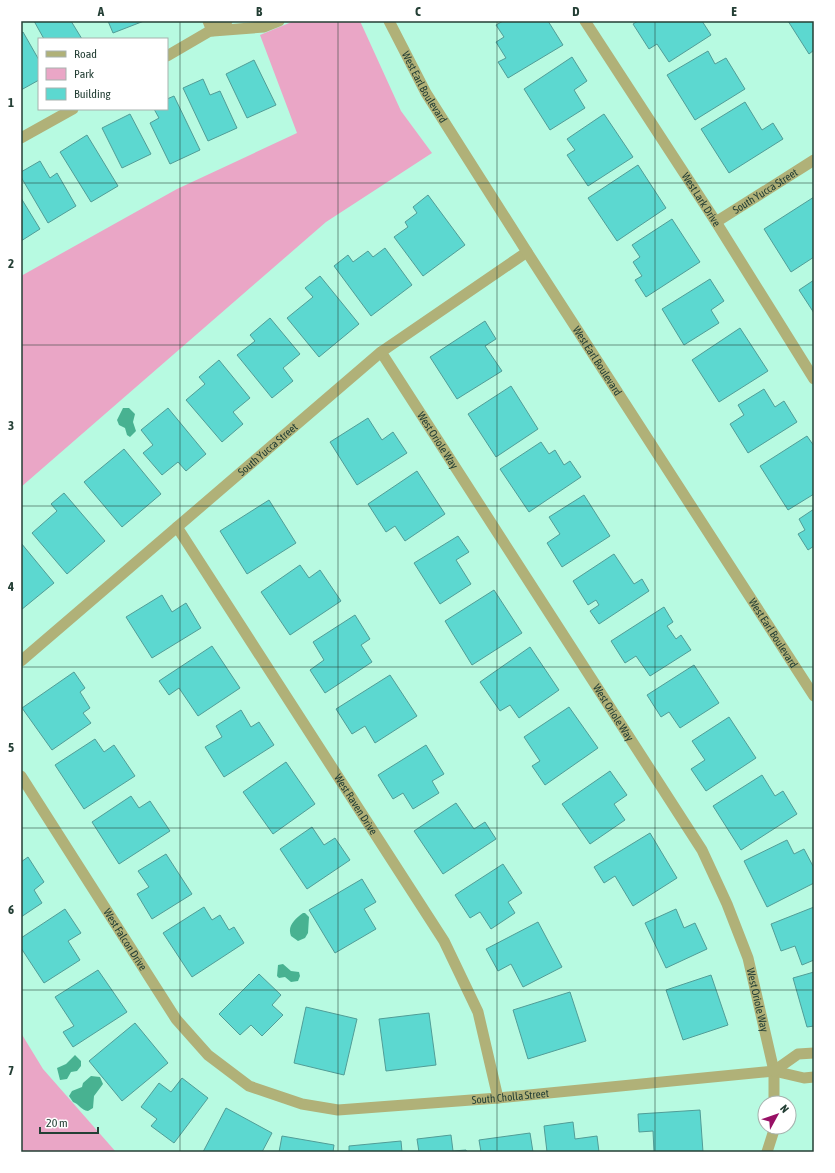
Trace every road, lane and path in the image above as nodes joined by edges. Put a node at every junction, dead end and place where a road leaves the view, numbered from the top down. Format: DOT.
graph roads {
  1 [pos="227,21"];
  2 [pos="279,21"];
  3 [pos="389,21"];
  4 [pos="585,21"];
  5 [pos="210,26"];
  6 [pos="168,55"];
  7 [pos="71,110"];
  8 [pos="21,138"];
  9 [pos="814,160"];
  10 [pos="716,222"];
  11 [pos="527,252"];
  12 [pos="382,352"];
  13 [pos="814,379"];
  14 [pos="177,527"];
  15 [pos="21,661"];
  16 [pos="814,696"];
  17 [pos="21,776"];
  18 [pos="814,1053"];
  19 [pos="774,1071"];
  20 [pos="814,1077"];
  21 [pos="250,1086"];
  22 [pos="774,1095"];
  23 [pos="498,1098"];
  24 [pos="772,1135"];
  25 [pos="767,1152"];
  1 -- 5 [label="street"];
  2 -- 5 [label="street"];
  3 -- 11 [label="street, West Earl Boulevard"];
  4 -- 10 [label="street, West Lark Drive"];
  5 -- 6 [label="street"];
  7 -- 8 [label="street"];
  9 -- 10 [label="street, South Yucca Street"];
  10 -- 13 [label="street, West Lark Drive"];
  11 -- 12 [label="street, South Yucca Street"];
  11 -- 16 [label="street, West Earl Boulevard"];
  12 -- 14 [label="street, South Yucca Street"];
  12 -- 19 [label="street, West Oriole Way"];
  14 -- 15 [label="street, South Yucca Street"];
  14 -- 23 [label="street, West Raven Drive"];
  17 -- 21 [label="street, West Falcon Drive"];
  18 -- 19 [label="street, South Cholla Street"];
  19 -- 20 [label="street, South Cholla Street"];
  19 -- 22 [label="street, West Oriole Way"];
  19 -- 23 [label="street, South Cholla Street"];
  21 -- 23 [label="street, South Cholla Street"];
  24 -- 25 [label="street"];
}
